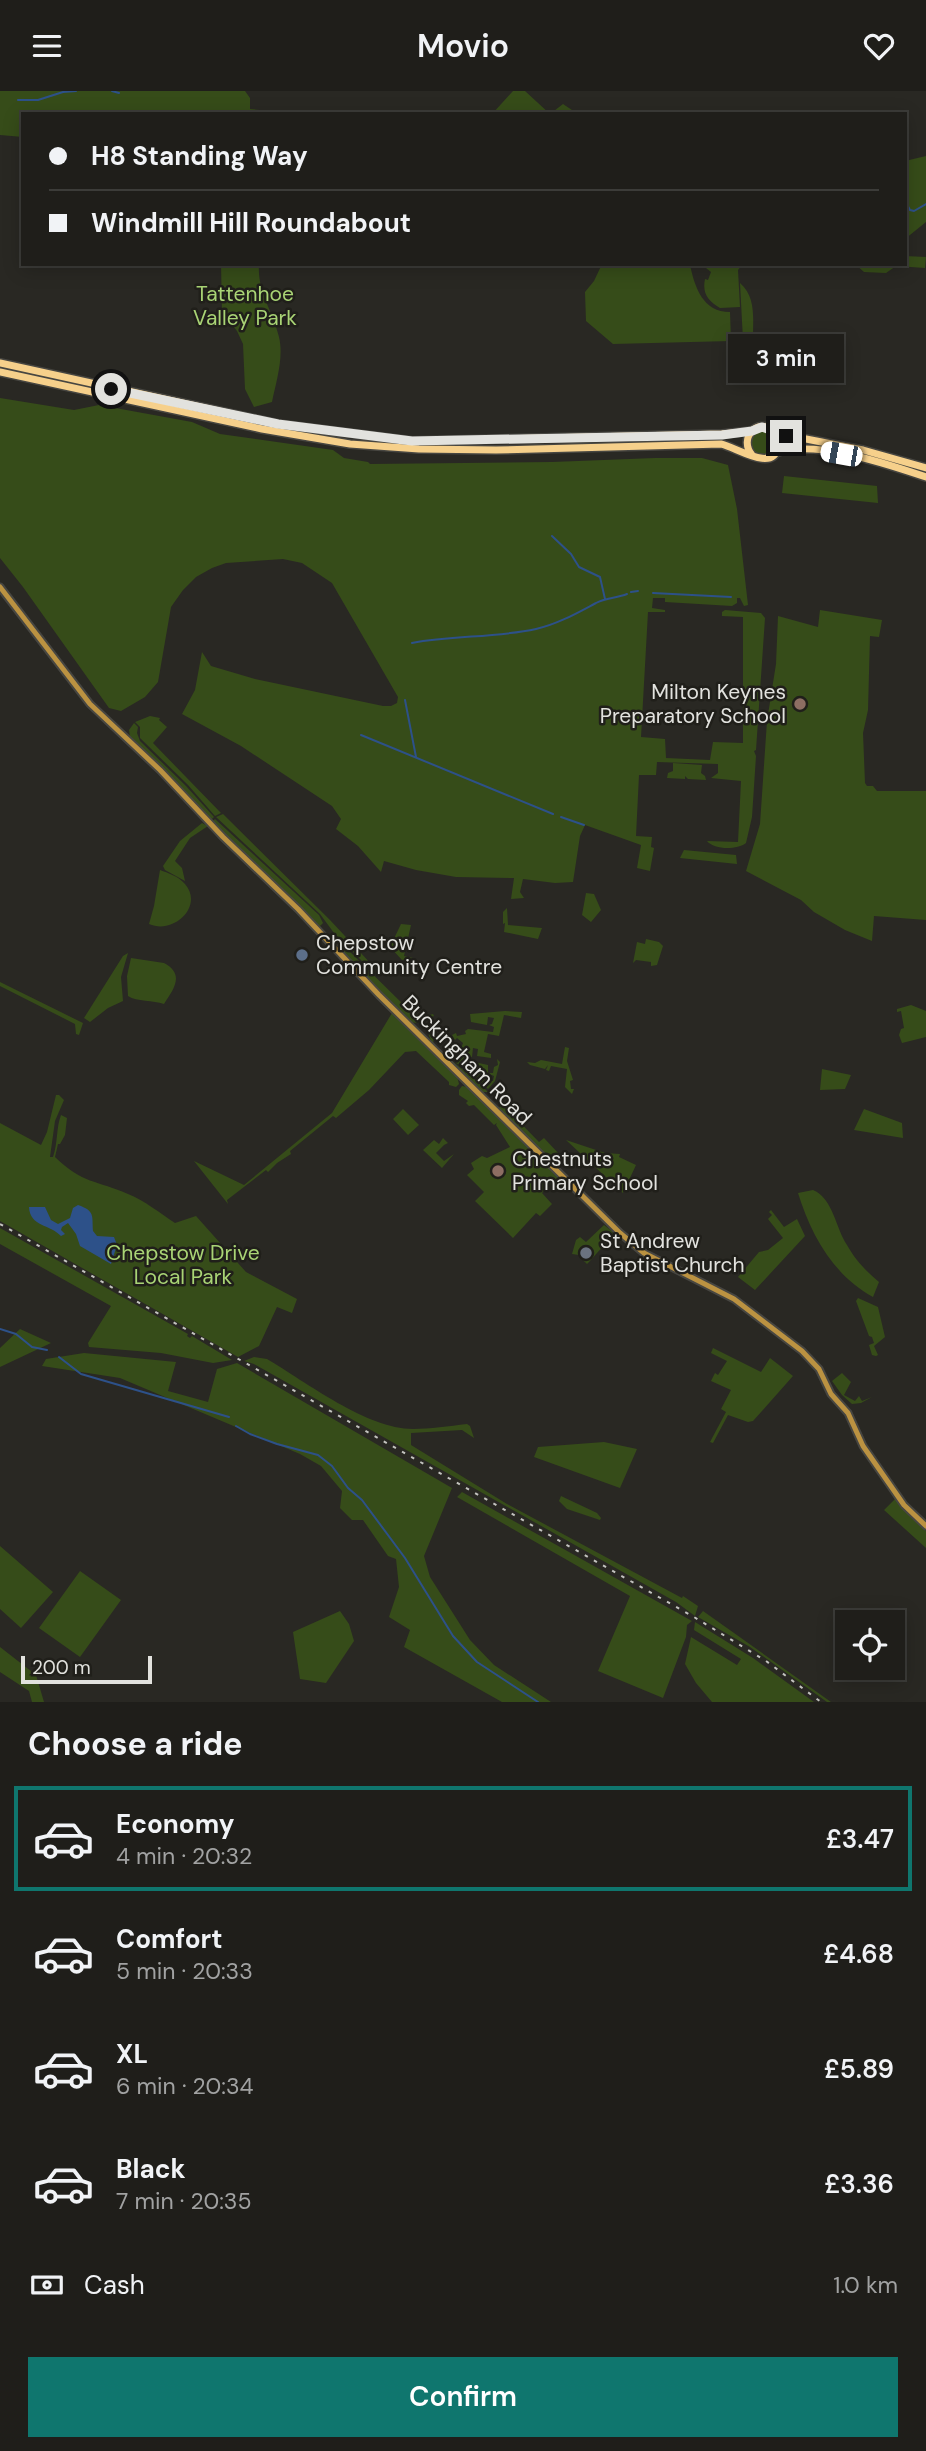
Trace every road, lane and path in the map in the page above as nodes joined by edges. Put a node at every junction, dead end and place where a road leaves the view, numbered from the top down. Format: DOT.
graph roads {
  1 [pos="0,363"];
  2 [pos="0,372"];
  3 [pos="262,425"];
  4 [pos="278,428"];
  5 [pos="752,431"];
  6 [pos="775,433"];
  7 [pos="775,453"];
  8 [pos="752,455"];
  9 [pos="926,468"];
  10 [pos="926,477"];
  11 [pos="0,587"];
  12 [pos="926,1526"];
  1 -- 3 [label="highway"];
  2 -- 3 [label="highway"];
  3 -- 4 [label="highway"];
  4 -- 5 [label="highway"];
  4 -- 8 [label="highway"];
  5 -- 6 [label="highway"];
  5 -- 8 [label="highway"];
  6 -- 7 [label="highway"];
  6 -- 9 [label="highway"];
  7 -- 8 [label="highway"];
  7 -- 10 [label="highway"];
  11 -- 12 [label="main road, Buckingham Road"];
}
